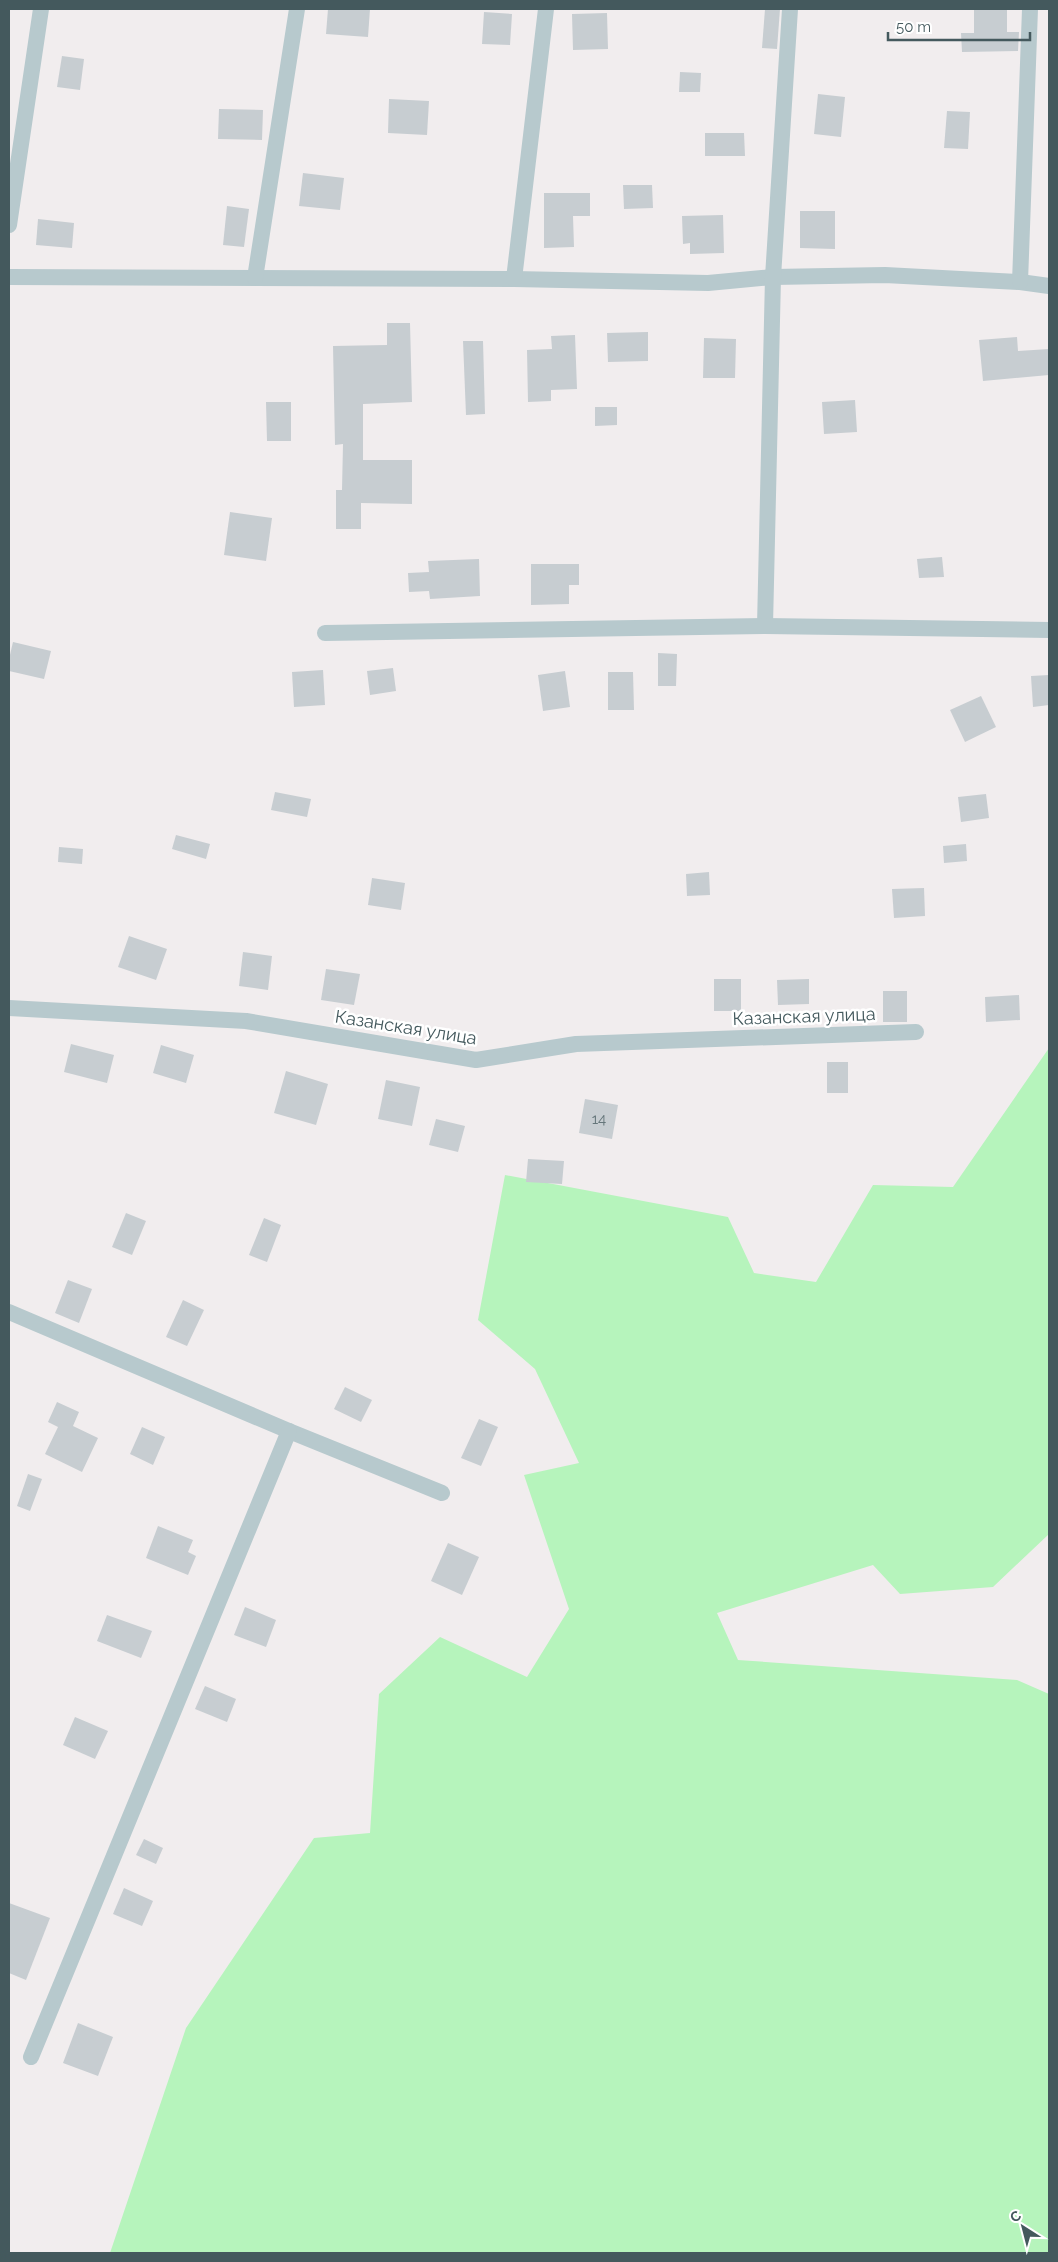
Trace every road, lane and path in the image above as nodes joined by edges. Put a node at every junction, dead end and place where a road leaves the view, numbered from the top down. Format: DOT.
graph roads {
  1 [pos="41,9"];
  2 [pos="297,9"];
  3 [pos="546,9"];
  4 [pos="790,9"];
  5 [pos="1030,9"];
  6 [pos="9,225"];
  7 [pos="773,276"];
  8 [pos="9,277"];
  9 [pos="255,278"];
  10 [pos="514,279"];
  11 [pos="1020,282"];
  12 [pos="1049,286"];
  13 [pos="765,626"];
  14 [pos="1049,630"];
  15 [pos="325,633"];
  16 [pos="9,1008"];
  17 [pos="916,1032"];
  18 [pos="9,1312"];
  19 [pos="289,1431"];
  20 [pos="442,1493"];
  21 [pos="31,2057"];
  1 -- 6 [label="street"];
  2 -- 9 [label="street"];
  3 -- 10 [label="street"];
  4 -- 7 [label="street"];
  5 -- 11 [label="street"];
  7 -- 10 [label="street"];
  7 -- 11 [label="street"];
  7 -- 13 [label="street"];
  8 -- 9 [label="street"];
  9 -- 10 [label="street"];
  11 -- 12 [label="street"];
  13 -- 14 [label="street"];
  13 -- 15 [label="street"];
  16 -- 17 [label="street, Казанская улица"];
  18 -- 19 [label="street"];
  19 -- 20 [label="street"];
  19 -- 21 [label="street"];
}
